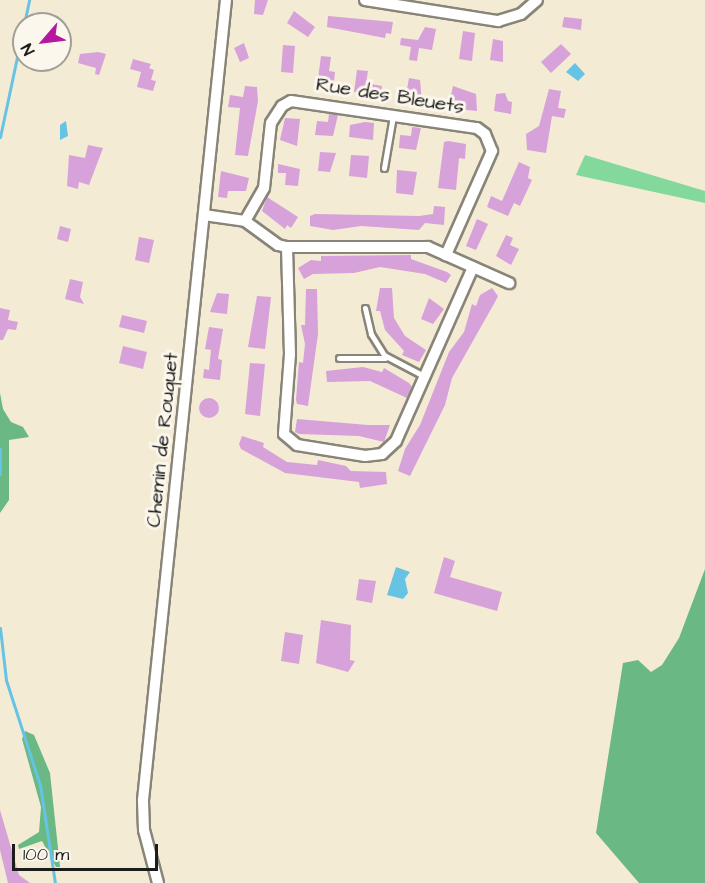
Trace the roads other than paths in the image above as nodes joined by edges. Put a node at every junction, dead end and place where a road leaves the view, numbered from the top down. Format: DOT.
graph roads {
  1 [pos="225,0"];
  2 [pos="364,0"];
  3 [pos="537,0"];
  4 [pos="406,3"];
  5 [pos="393,114"];
  6 [pos="384,168"];
  7 [pos="204,215"];
  8 [pos="245,221"];
  9 [pos="287,247"];
  10 [pos="446,255"];
  11 [pos="473,267"];
  12 [pos="509,283"];
  13 [pos="365,308"];
  14 [pos="339,358"];
  15 [pos="395,363"];
  16 [pos="424,376"];
  17 [pos="158,883"];
  1 -- 7 [label="street, Chemin de Rouquet"];
  2 -- 4 [label="street"];
  3 -- 4 [label="street"];
  5 -- 6 [label="lane"];
  5 -- 8 [label="street, Rue des Bleuets"];
  5 -- 10 [label="street, Rue des Bleuets"];
  7 -- 8 [label="street"];
  7 -- 17 [label="street, Chemin de Rouquet"];
  8 -- 9 [label="street"];
  9 -- 10 [label="street"];
  9 -- 16 [label="street"];
  10 -- 11 [label="street"];
  11 -- 12 [label="street"];
  11 -- 16 [label="street"];
  13 -- 15 [label="lane"];
  14 -- 15 [label="lane"];
  15 -- 16 [label="lane"];
}
